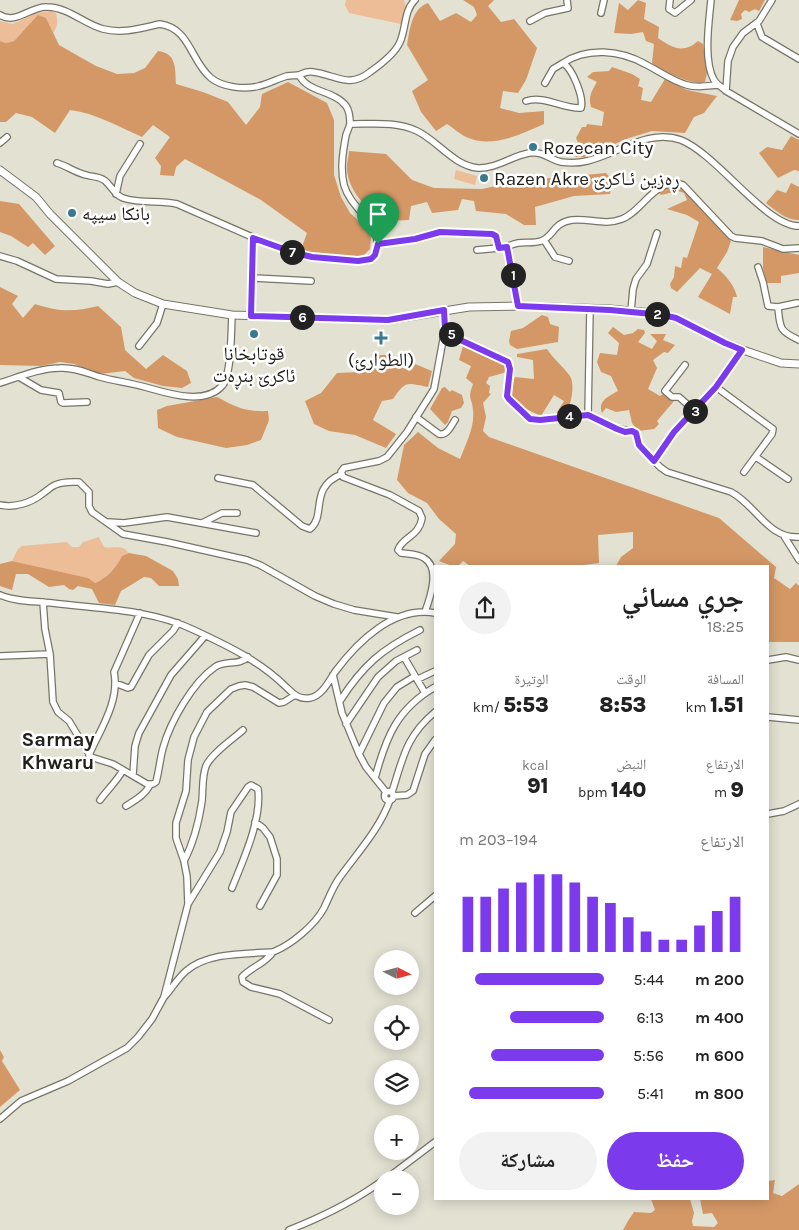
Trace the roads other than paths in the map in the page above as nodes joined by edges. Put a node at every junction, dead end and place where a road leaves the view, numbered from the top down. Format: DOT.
graph roads {
  1 [pos="415,0"];
  2 [pos="567,0"];
  3 [pos="604,0"];
  4 [pos="670,0"];
  5 [pos="690,0"];
  6 [pos="710,0"];
  7 [pos="772,0"];
  8 [pos="601,13"];
  9 [pos="0,15"];
  10 [pos="530,20"];
  11 [pos="757,24"];
  12 [pos="799,59"];
  13 [pos="563,63"];
  14 [pos="298,75"];
  15 [pos="545,83"];
  16 [pos="718,85"];
  17 [pos="726,90"];
  18 [pos="526,101"];
  19 [pos="350,124"];
  20 [pos="799,134"];
  21 [pos="7,137"];
  22 [pos="0,144"];
  23 [pos="140,144"];
  24 [pos="57,163"];
  25 [pos="0,170"];
  26 [pos="116,194"];
  27 [pos="799,226"];
  28 [pos="657,233"];
  29 [pos="253,238"];
  30 [pos="544,240"];
  31 [pos="378,244"];
  32 [pos="507,247"];
  33 [pos="499,248"];
  34 [pos="799,248"];
  35 [pos="477,250"];
  36 [pos="0,256"];
  37 [pos="569,261"];
  38 [pos="758,267"];
  39 [pos="252,278"];
  40 [pos="311,281"];
  41 [pos="118,282"];
  42 [pos="796,302"];
  43 [pos="163,304"];
  44 [pos="518,306"];
  45 [pos="778,307"];
  46 [pos="590,309"];
  47 [pos="444,310"];
  48 [pos="631,311"];
  49 [pos="232,315"];
  50 [pos="251,316"];
  51 [pos="445,329"];
  52 [pos="799,340"];
  53 [pos="139,346"];
  54 [pos="742,350"];
  55 [pos="799,364"];
  56 [pos="685,365"];
  57 [pos="19,377"];
  58 [pos="0,382"];
  59 [pos="716,387"];
  60 [pos="87,402"];
  61 [pos="695,411"];
  62 [pos="588,415"];
  63 [pos="416,416"];
  64 [pos="455,420"];
  65 [pos="756,457"];
  66 [pos="654,461"];
  67 [pos="744,472"];
  68 [pos="342,474"];
  69 [pos="218,478"];
  70 [pos="788,478"];
  71 [pos="0,505"];
  72 [pos="237,513"];
  73 [pos="103,521"];
  74 [pos="202,523"];
  75 [pos="256,533"];
  76 [pos="784,536"];
  77 [pos="799,538"];
  78 [pos="799,560"];
  79 [pos="432,586"];
  80 [pos="434,592"];
  81 [pos="0,595"];
  82 [pos="43,602"];
  83 [pos="425,612"];
  84 [pos="434,613"];
  85 [pos="140,614"];
  86 [pos="397,617"];
  87 [pos="178,623"];
  88 [pos="420,630"];
  89 [pos="205,636"];
  90 [pos="417,650"];
  91 [pos="50,654"];
  92 [pos="0,656"];
  93 [pos="248,657"];
  94 [pos="404,657"];
  95 [pos="769,660"];
  96 [pos="799,660"];
  97 [pos="434,671"];
  98 [pos="333,675"];
  99 [pos="416,678"];
  100 [pos="115,683"];
  101 [pos="434,687"];
  102 [pos="425,693"];
  103 [pos="295,695"];
  104 [pos="340,700"];
  105 [pos="434,713"];
  106 [pos="769,718"];
  107 [pos="799,720"];
  108 [pos="346,724"];
  109 [pos="243,730"];
  110 [pos="434,741"];
  111 [pos="359,754"];
  112 [pos="89,755"];
  113 [pos="123,770"];
  114 [pos="133,775"];
  115 [pos="375,778"];
  116 [pos="150,785"];
  117 [pos="390,795"];
  118 [pos="100,800"];
  119 [pos="799,804"];
  120 [pos="126,806"];
  121 [pos="769,814"];
  122 [pos="255,822"];
  123 [pos="184,861"];
  124 [pos="232,888"];
  125 [pos="434,897"];
  126 [pos="188,904"];
  127 [pos="260,906"];
  128 [pos="416,913"];
  129 [pos="273,952"];
  130 [pos="164,997"];
  131 [pos="329,1020"];
  132 [pos="0,1119"];
  133 [pos="434,1143"];
  134 [pos="398,1170"];
  135 [pos="374,1187"];
  136 [pos="289,1230"];
  1 -- 14 [label="street"];
  2 -- 10 [label="street"];
  3 -- 8 [label="street"];
  4 -- 5 [label="street"];
  6 -- 16 [label="street"];
  7 -- 11 [label="street"];
  9 -- 14 [label="street"];
  11 -- 12 [label="street"];
  11 -- 17 [label="street"];
  13 -- 15 [label="street"];
  13 -- 16 [label="street"];
  13 -- 18 [label="street"];
  14 -- 19 [label="street"];
  16 -- 17 [label="street"];
  17 -- 20 [label="street"];
  19 -- 27 [label="street"];
  19 -- 31 [label="street"];
  21 -- 22 [label="street"];
  23 -- 26 [label="street"];
  24 -- 26 [label="street"];
  25 -- 41 [label="street"];
  26 -- 29 [label="street"];
  28 -- 48 [label="street"];
  29 -- 31 [label="street"];
  29 -- 39 [label="street"];
  30 -- 32 [label="street"];
  30 -- 34 [label="street"];
  30 -- 37 [label="street"];
  31 -- 33 [label="street"];
  32 -- 33 [label="street"];
  32 -- 44 [label="street"];
  33 -- 35 [label="street"];
  36 -- 41 [label="street"];
  38 -- 45 [label="street"];
  39 -- 40 [label="street"];
  39 -- 50 [label="street"];
  41 -- 43 [label="street"];
  42 -- 45 [label="street"];
  43 -- 49 [label="street"];
  43 -- 53 [label="street"];
  44 -- 46 [label="street"];
  44 -- 47 [label="street"];
  45 -- 52 [label="street"];
  46 -- 48 [label="street"];
  46 -- 62 [label="street"];
  47 -- 50 [label="street"];
  47 -- 51 [label="street"];
  48 -- 54 [label="street"];
  49 -- 50 [label="street"];
  49 -- 57 [label="street"];
  51 -- 62 [label="street"];
  51 -- 63 [label="street"];
  54 -- 55 [label="street"];
  54 -- 59 [label="street"];
  56 -- 61 [label="street"];
  57 -- 58 [label="street"];
  57 -- 60 [label="street"];
  59 -- 61 [label="street"];
  59 -- 65 [label="street"];
  61 -- 66 [label="street"];
  62 -- 66 [label="street"];
  63 -- 64 [label="street"];
  63 -- 68 [label="street"];
  65 -- 67 [label="street"];
  65 -- 70 [label="street"];
  66 -- 76 [label="street"];
  68 -- 69 [label="street"];
  68 -- 79 [label="street"];
  71 -- 73 [label="street"];
  72 -- 74 [label="street"];
  73 -- 74 [label="street"];
  73 -- 86 [label="street"];
  74 -- 75 [label="street"];
  76 -- 77 [label="street"];
  76 -- 78 [label="street"];
  79 -- 80 [label="street"];
  79 -- 83 [label="street"];
  81 -- 82 [label="street"];
  82 -- 85 [label="street"];
  82 -- 91 [label="street"];
  83 -- 84 [label="street"];
  83 -- 86 [label="street"];
  85 -- 87 [label="street"];
  85 -- 100 [label="street"];
  86 -- 98 [label="street"];
  87 -- 89 [label="street"];
  87 -- 100 [label="street"];
  88 -- 104 [label="street"];
  89 -- 93 [label="street"];
  89 -- 114 [label="street"];
  90 -- 94 [label="street"];
  91 -- 92 [label="street"];
  91 -- 112 [label="street"];
  93 -- 103 [label="street"];
  93 -- 116 [label="street"];
  94 -- 99 [label="street"];
  94 -- 108 [label="street"];
  95 -- 96 [label="street"];
  97 -- 99 [label="street"];
  98 -- 103 [label="street"];
  98 -- 104 [label="street"];
  99 -- 102 [label="street"];
  99 -- 111 [label="street"];
  100 -- 112 [label="street"];
  101 -- 102 [label="street"];
  102 -- 115 [label="street"];
  103 -- 123 [label="street"];
  104 -- 108 [label="street"];
  105 -- 117 [label="street"];
  106 -- 107 [label="street"];
  108 -- 111 [label="street"];
  109 -- 123 [label="street"];
  110 -- 117 [label="street"];
  111 -- 115 [label="street"];
  112 -- 113 [label="street"];
  113 -- 114 [label="street"];
  113 -- 118 [label="street"];
  114 -- 116 [label="street"];
  115 -- 117 [label="street"];
  116 -- 120 [label="street"];
  117 -- 129 [label="street"];
  119 -- 121 [label="street"];
  122 -- 124 [label="street"];
  122 -- 126 [label="street"];
  122 -- 127 [label="street"];
  123 -- 126 [label="street"];
  125 -- 128 [label="street"];
  126 -- 130 [label="street"];
  129 -- 130 [label="street"];
  129 -- 131 [label="street"];
  130 -- 132 [label="street"];
  133 -- 134 [label="street"];
  135 -- 136 [label="street"];
}
